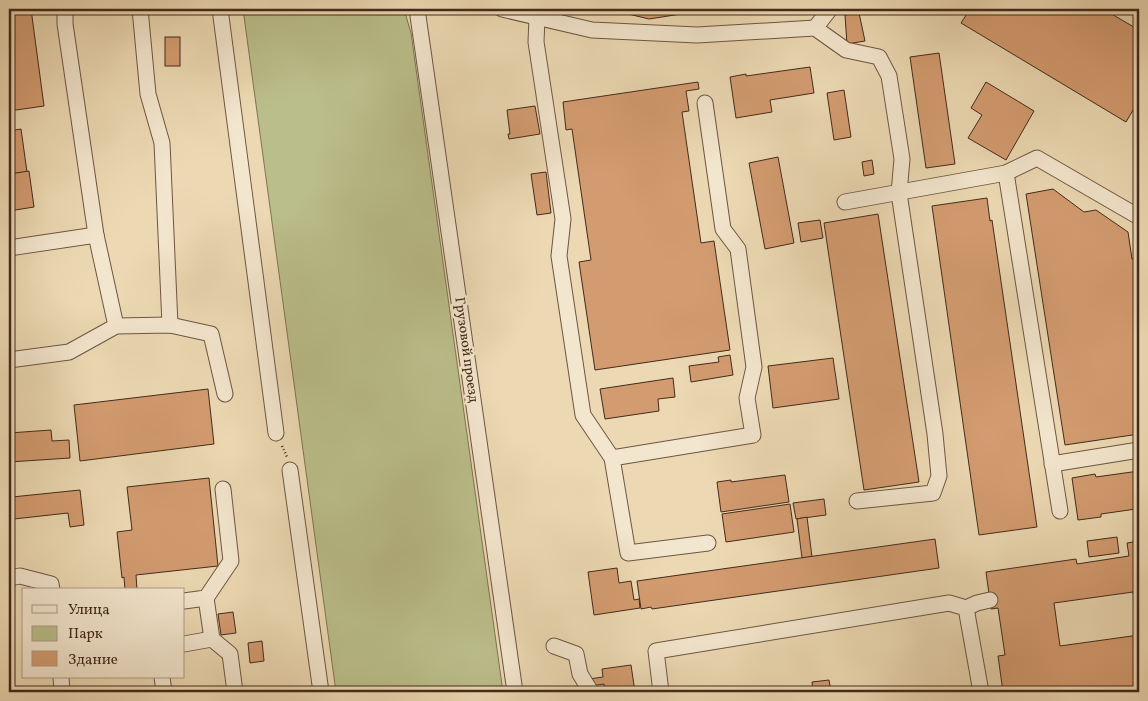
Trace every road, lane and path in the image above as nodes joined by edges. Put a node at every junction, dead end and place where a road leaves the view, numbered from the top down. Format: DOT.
graph roads {
  1 [pos="65,9"];
  2 [pos="140,9"];
  3 [pos="220,9"];
  4 [pos="417,9"];
  5 [pos="502,9"];
  6 [pos="830,9"];
  7 [pos="537,17"];
  8 [pos="815,28"];
  9 [pos="704,103"];
  10 [pos="1006,173"];
  11 [pos="899,193"];
  12 [pos="845,202"];
  13 [pos="1139,217"];
  14 [pos="96,235"];
  15 [pos="9,248"];
  16 [pos="116,326"];
  17 [pos="170,326"];
  18 [pos="9,360"];
  19 [pos="225,394"];
  20 [pos="276,433"];
  21 [pos="1139,450"];
  22 [pos="612,458"];
  23 [pos="1052,464"];
  24 [pos="290,470"];
  25 [pos="223,489"];
  26 [pos="857,501"];
  27 [pos="1060,511"];
  28 [pos="708,543"];
  29 [pos="9,578"];
  30 [pos="52,588"];
  31 [pos="206,598"];
  32 [pos="990,600"];
  33 [pos="185,602"];
  34 [pos="966,608"];
  35 [pos="212,639"];
  36 [pos="185,644"];
  37 [pos="554,646"];
  38 [pos="61,678"];
  39 [pos="162,678"];
  40 [pos="62,692"];
  41 [pos="164,692"];
  42 [pos="234,692"];
  43 [pos="321,692"];
  44 [pos="515,692"];
  45 [pos="592,692"];
  46 [pos="661,692"];
  47 [pos="981,692"];
  1 -- 14 [label="street"];
  2 -- 17 [label="street"];
  3 -- 20 [label="street"];
  4 -- 44 [label="street, Грузовой проезд"];
  5 -- 7 [label="street"];
  6 -- 8 [label="street"];
  7 -- 8 [label="street"];
  7 -- 22 [label="street"];
  8 -- 11 [label="street"];
  9 -- 22 [label="street"];
  10 -- 11 [label="street"];
  10 -- 13 [label="street"];
  10 -- 23 [label="street"];
  11 -- 12 [label="street"];
  11 -- 26 [label="street"];
  14 -- 15 [label="street"];
  14 -- 16 [label="street"];
  16 -- 17 [label="street"];
  16 -- 18 [label="street"];
  17 -- 19 [label="street"];
  20 -- 24 [label="path"];
  21 -- 23 [label="street"];
  22 -- 28 [label="street"];
  23 -- 27 [label="street"];
  24 -- 43 [label="street"];
  25 -- 31 [label="street"];
  29 -- 30 [label="street"];
  31 -- 33 [label="street"];
  31 -- 35 [label="street"];
  32 -- 34 [label="street"];
  34 -- 46 [label="street"];
  34 -- 47 [label="street"];
  35 -- 36 [label="street"];
  35 -- 42 [label="street"];
  37 -- 45 [label="street"];
  38 -- 40 [label="street"];
  39 -- 41 [label="street"];
}
